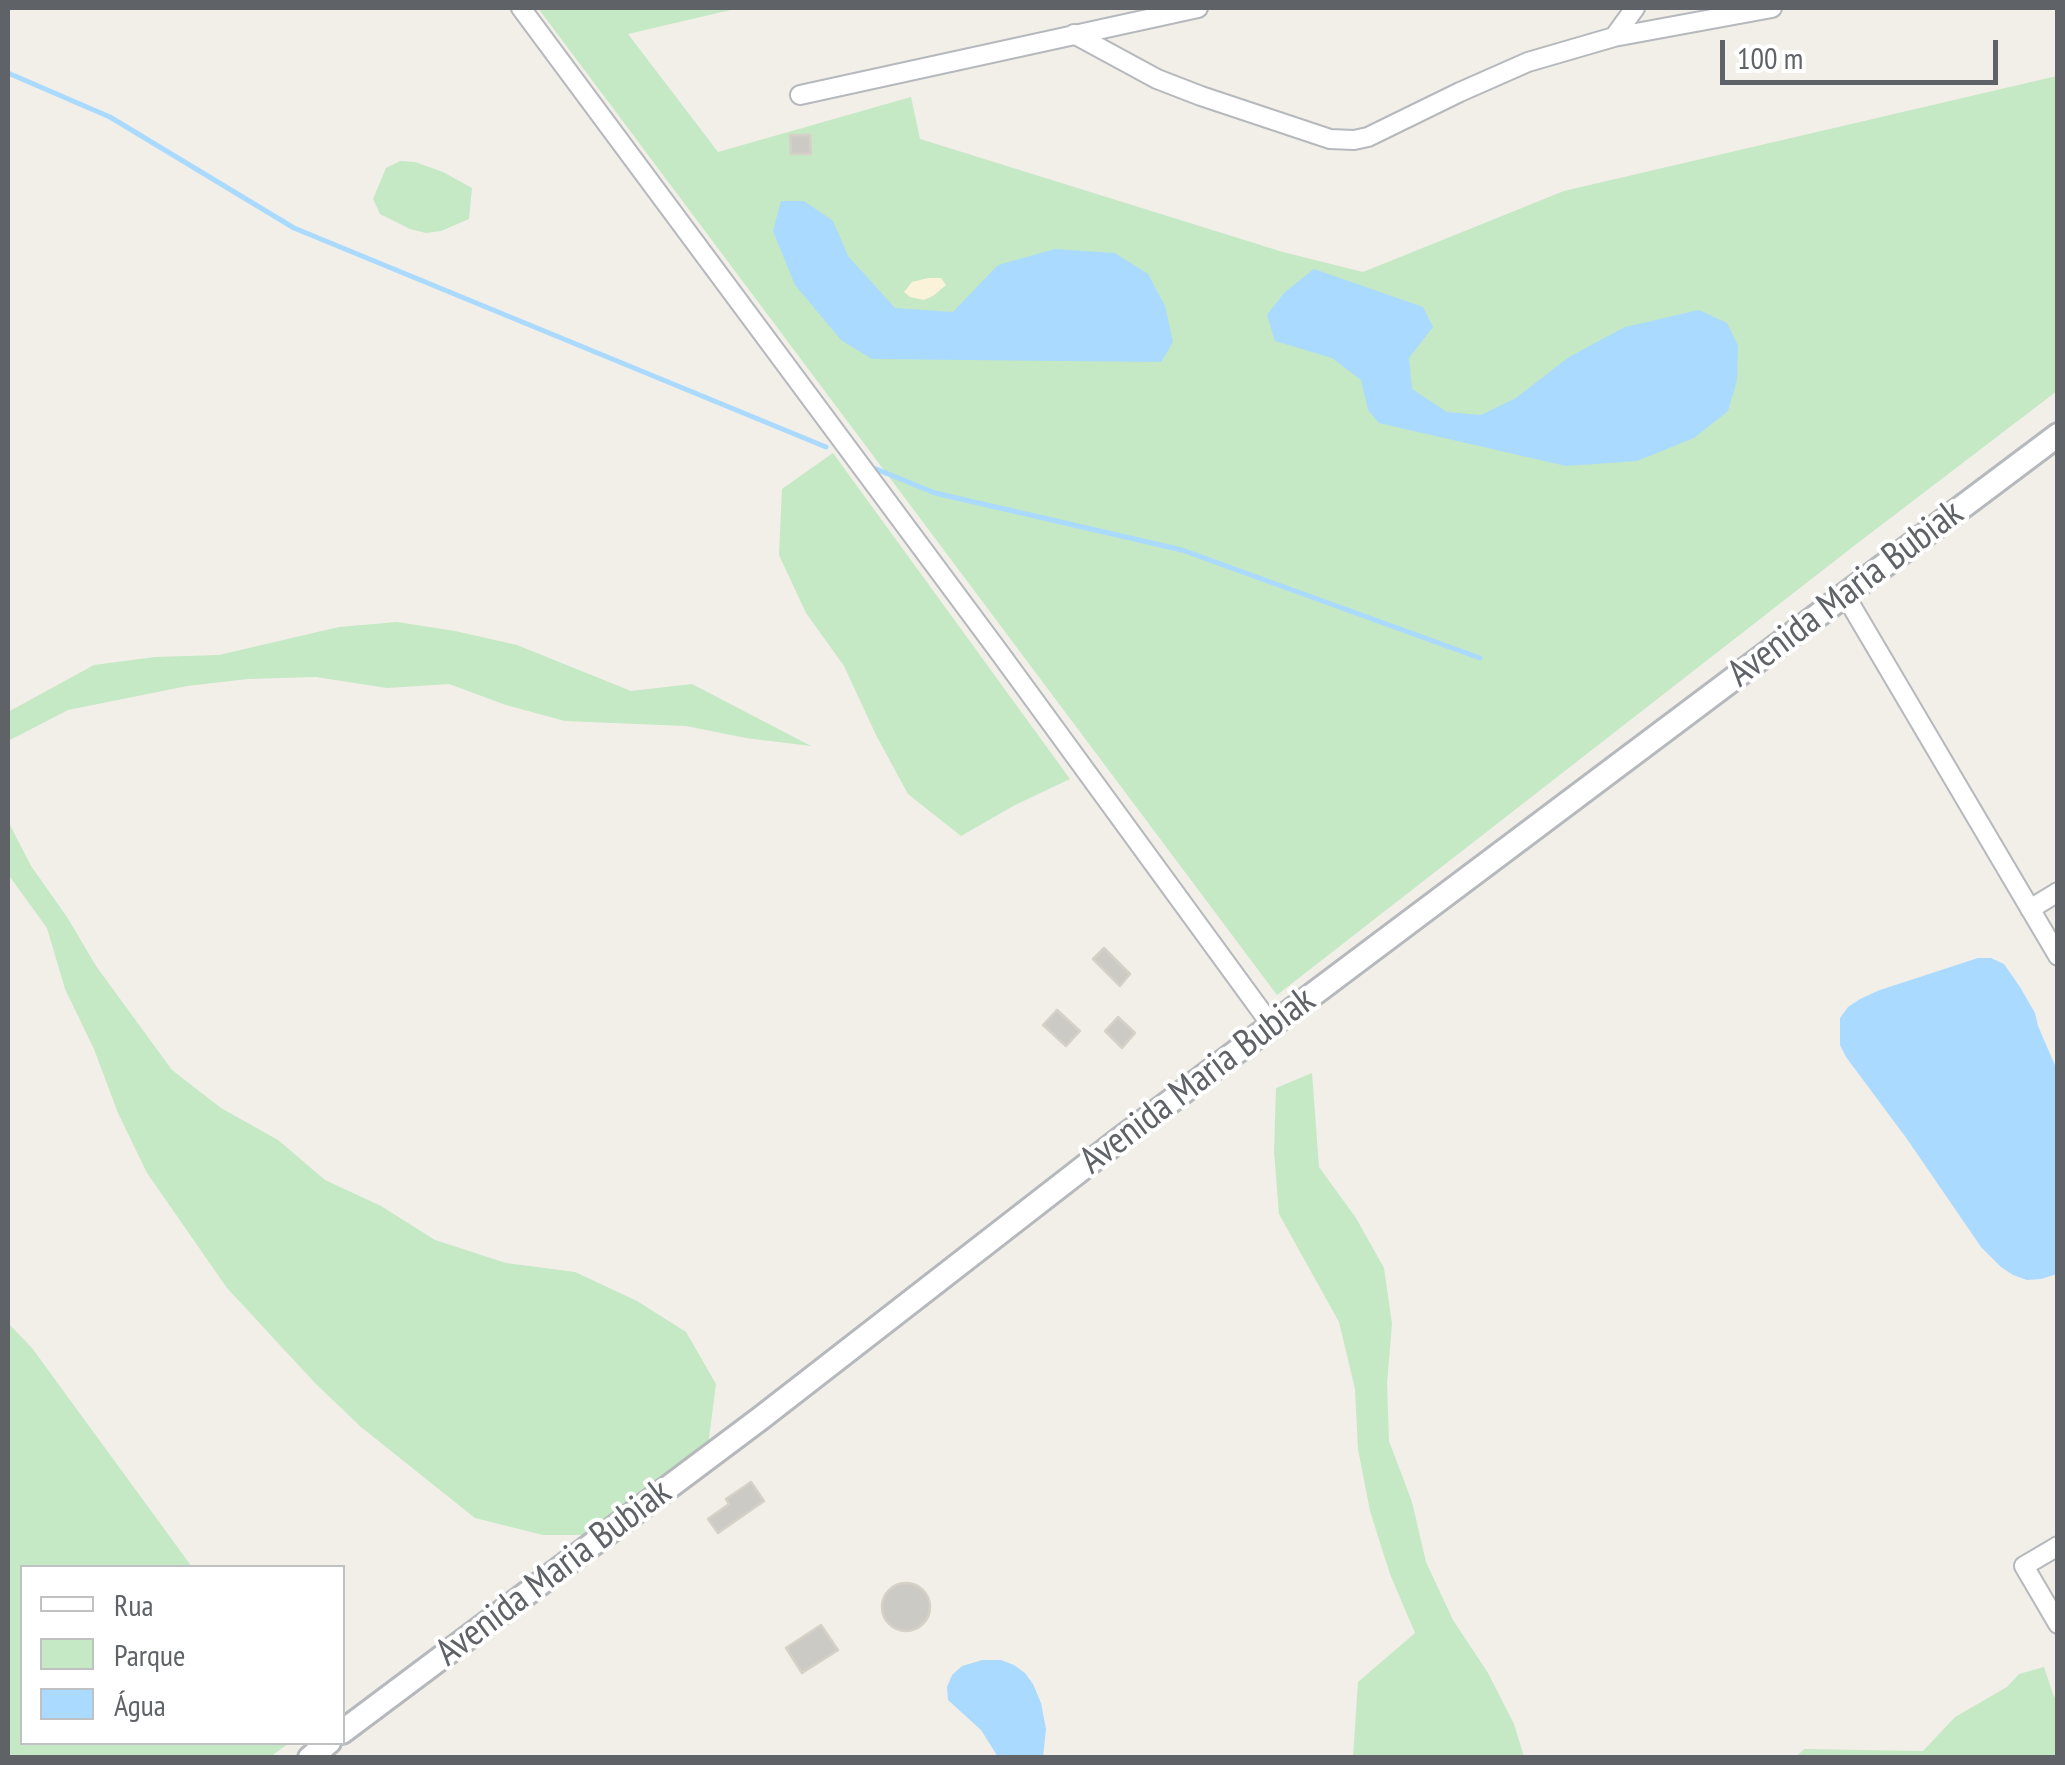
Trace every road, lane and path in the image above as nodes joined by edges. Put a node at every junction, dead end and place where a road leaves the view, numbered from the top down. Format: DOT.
graph roads {
  1 [pos="521,8"];
  2 [pos="1198,8"];
  3 [pos="1635,8"];
  4 [pos="1772,8"];
  5 [pos="1074,34"];
  6 [pos="1614,37"];
  7 [pos="800,95"];
  8 [pos="2058,435"];
  9 [pos="1845,595"];
  10 [pos="2058,892"];
  11 [pos="2030,909"];
  12 [pos="2058,956"];
  13 [pos="1272,1026"];
  14 [pos="2058,1546"];
  15 [pos="2058,1624"];
  16 [pos="345,1730"];
  1 -- 13 [label="street"];
  2 -- 5 [label="street"];
  3 -- 6 [label="street"];
  4 -- 6 [label="street"];
  5 -- 6 [label="street"];
  5 -- 7 [label="street"];
  8 -- 9 [label="street, Avenida Maria Bubiak"];
  9 -- 11 [label="street"];
  9 -- 13 [label="street, Avenida Maria Bubiak"];
  10 -- 11 [label="street"];
  11 -- 12 [label="street"];
  13 -- 16 [label="street, Avenida Maria Bubiak"];
  14 -- 15 [label="street"];
}
